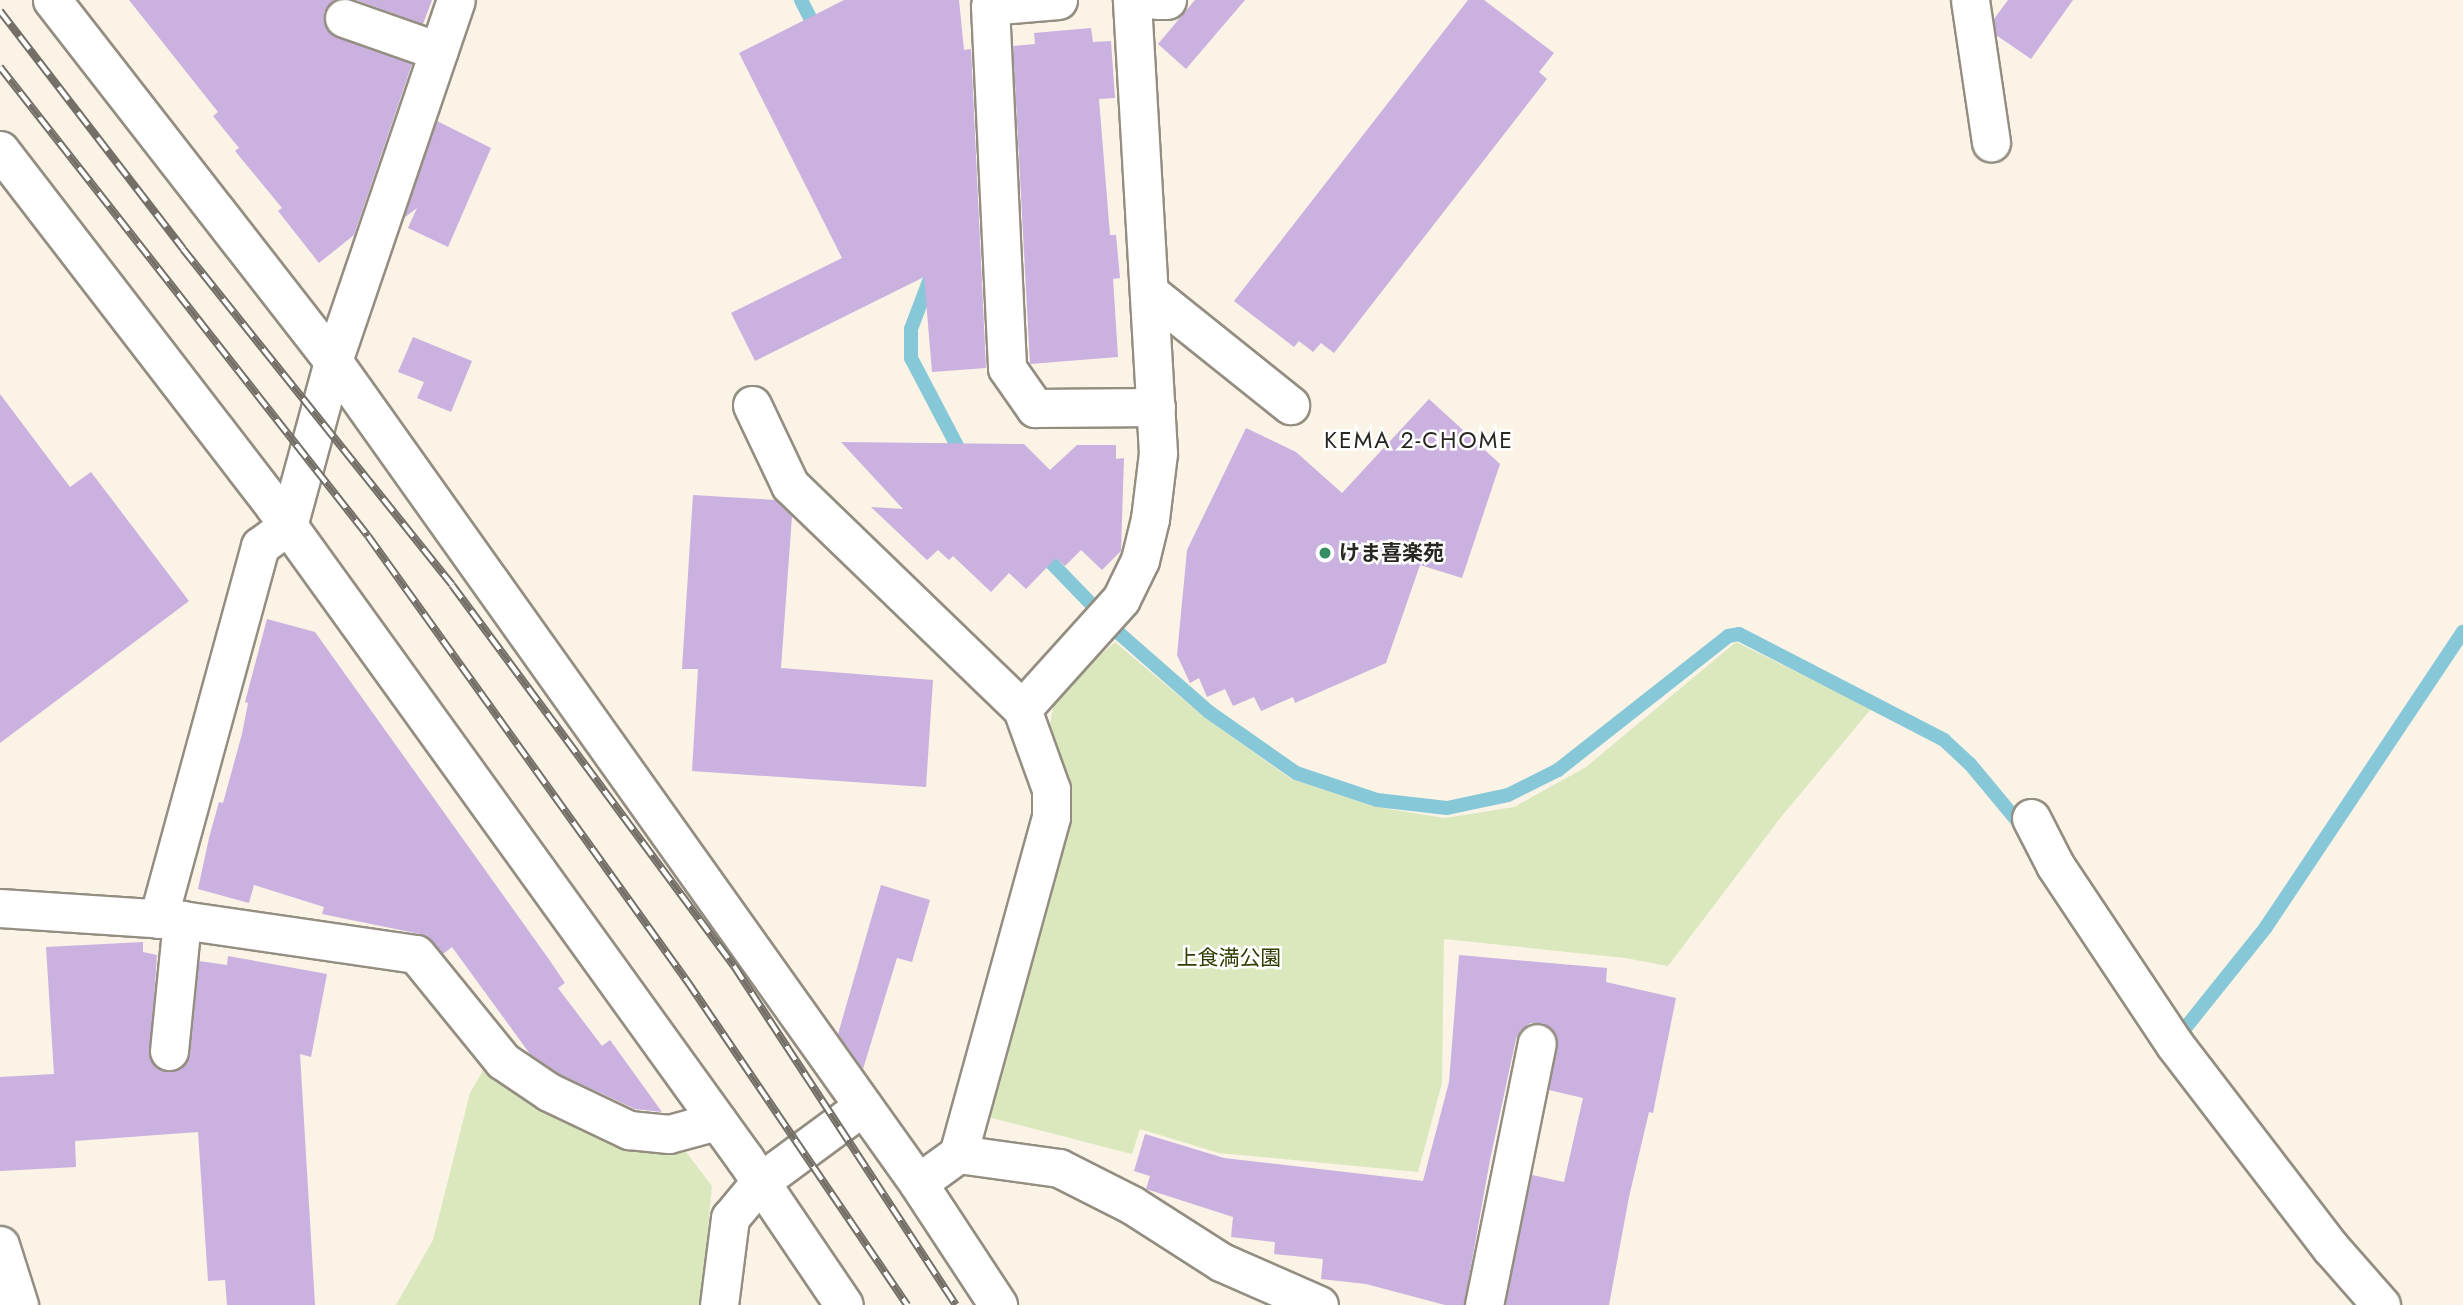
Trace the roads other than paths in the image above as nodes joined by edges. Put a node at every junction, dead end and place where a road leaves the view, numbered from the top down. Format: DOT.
graph roads {
  1 [pos="52,0"];
  2 [pos="456,0"];
  3 [pos="1058,0"];
  4 [pos="1132,0"];
  5 [pos="1156,0"];
  6 [pos="1167,0"];
  7 [pos="1970,0"];
  8 [pos="344,18"];
  9 [pos="438,51"];
  10 [pos="1991,142"];
  11 [pos="0,150"];
  12 [pos="1149,292"];
  13 [pos="333,361"];
  14 [pos="752,405"];
  15 [pos="1290,405"];
  16 [pos="1156,407"];
  17 [pos="289,526"];
  18 [pos="1022,709"];
  19 [pos="2031,818"];
  20 [pos="0,908"];
  21 [pos="170,919"];
  22 [pos="1536,1043"];
  23 [pos="169,1051"];
  24 [pos="863,1106"];
  25 [pos="717,1121"];
  26 [pos="958,1154"];
  27 [pos="760,1182"];
  28 [pos="918,1183"];
  29 [pos="0,1244"];
  30 [pos="19,1305"];
  31 [pos="719,1305"];
  32 [pos="845,1305"];
  33 [pos="998,1305"];
  34 [pos="1319,1305"];
  35 [pos="1484,1305"];
  36 [pos="2381,1305"];
  1 -- 13 [label="street"];
  2 -- 9 [label="street"];
  3 -- 16 [label="street"];
  4 -- 12 [label="street"];
  5 -- 6 [label="street"];
  7 -- 10 [label="street"];
  8 -- 9 [label="street"];
  9 -- 13 [label="street"];
  11 -- 17 [label="street"];
  12 -- 15 [label="street"];
  12 -- 16 [label="street"];
  13 -- 17 [label="street"];
  13 -- 24 [label="street"];
  14 -- 18 [label="street"];
  16 -- 18 [label="street"];
  17 -- 21 [label="street"];
  17 -- 25 [label="street"];
  18 -- 26 [label="street"];
  19 -- 36 [label="street"];
  20 -- 21 [label="street"];
  21 -- 23 [label="street"];
  21 -- 25 [label="street"];
  22 -- 35 [label="street"];
  24 -- 27 [label="street"];
  24 -- 28 [label="street"];
  25 -- 27 [label="street"];
  26 -- 28 [label="street"];
  26 -- 34 [label="street"];
  27 -- 31 [label="street"];
  27 -- 32 [label="street"];
  28 -- 33 [label="street"];
  29 -- 30 [label="street"];
}
